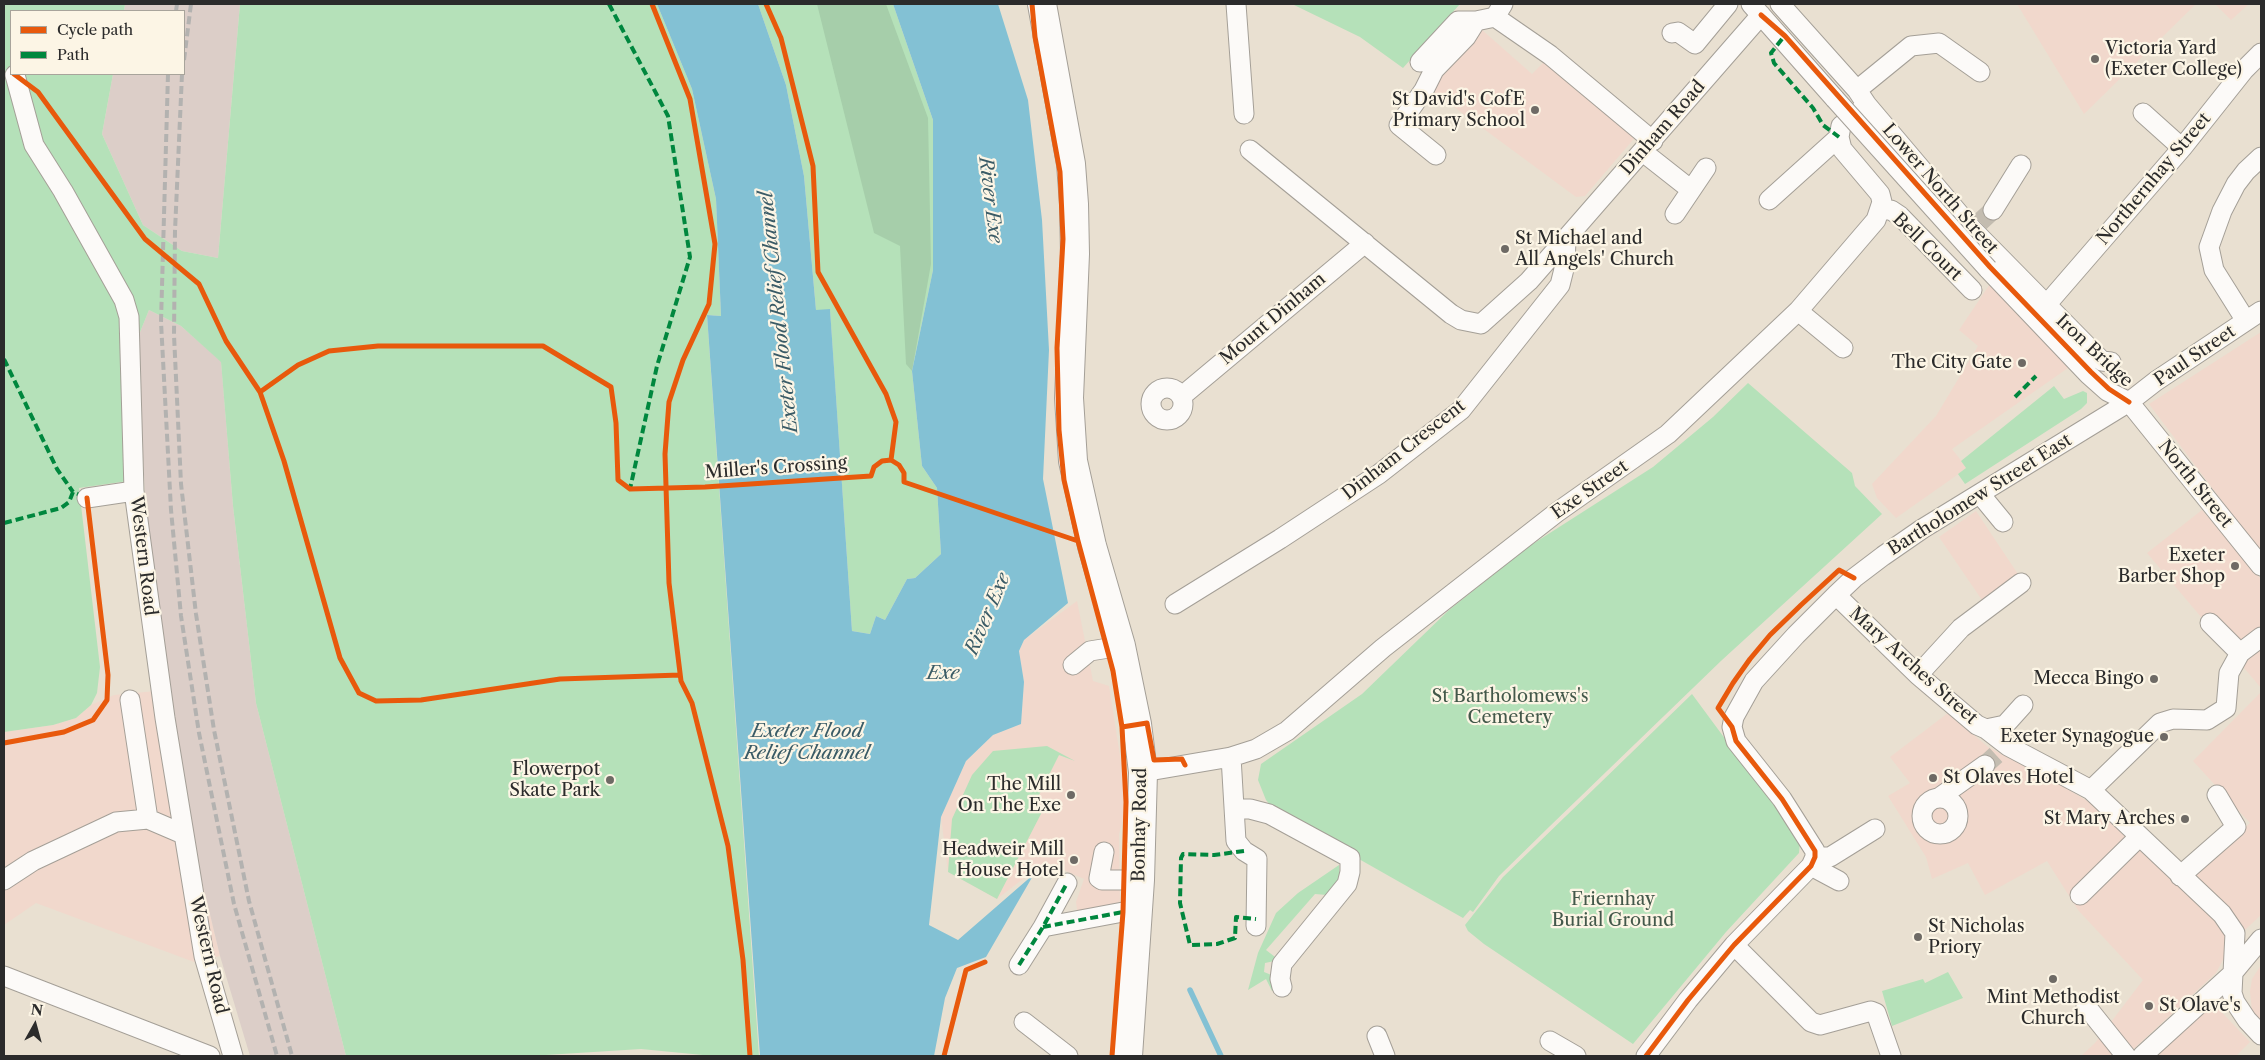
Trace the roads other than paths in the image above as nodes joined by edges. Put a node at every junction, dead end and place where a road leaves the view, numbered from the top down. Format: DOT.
graph roads {
  1 [pos="1042,4"];
  2 [pos="1236,4"];
  3 [pos="1728,4"];
  4 [pos="1780,4"];
  5 [pos="1499,10"];
  6 [pos="1756,10"];
  7 [pos="1476,21"];
  8 [pos="1672,33"];
  9 [pos="2261,53"];
  10 [pos="1420,62"];
  11 [pos="1980,72"];
  12 [pos="15,75"];
  13 [pos="1862,98"];
  14 [pos="2143,113"];
  15 [pos="1244,114"];
  16 [pos="1838,137"];
  17 [pos="1648,146"];
  18 [pos="2182,148"];
  19 [pos="1250,150"];
  20 [pos="1436,154"];
  21 [pos="2261,157"];
  22 [pos="2021,165"];
  23 [pos="1706,168"];
  24 [pos="1690,189"];
  25 [pos="1769,200"];
  26 [pos="1880,210"];
  27 [pos="1675,214"];
  28 [pos="1982,220"];
  29 [pos="1566,240"];
  30 [pos="1365,243"];
  31 [pos="1972,290"];
  32 [pos="2047,304"];
  33 [pos="1798,311"];
  34 [pos="2254,316"];
  35 [pos="1843,348"];
  36 [pos="2111,362"];
  37 [pos="1182,396"];
  38 [pos="2128,402"];
  39 [pos="1987,490"];
  40 [pos="134,491"];
  41 [pos="87,498"];
  42 [pos="2007,519"];
  43 [pos="2261,566"];
  44 [pos="2016,592"];
  45 [pos="1836,595"];
  46 [pos="1175,604"];
  47 [pos="2210,623"];
  48 [pos="2261,637"];
  49 [pos="1120,646"];
  50 [pos="2240,653"];
  51 [pos="1073,665"];
  52 [pos="1918,675"];
  53 [pos="130,700"];
  54 [pos="2023,706"];
  55 [pos="1986,729"];
  56 [pos="1996,755"];
  57 [pos="1231,757"];
  58 [pos="1143,772"];
  59 [pos="2091,790"];
  60 [pos="2216,795"];
  61 [pos="1940,797"];
  62 [pos="1235,809"];
  63 [pos="148,819"];
  64 [pos="1875,829"];
  65 [pos="183,834"];
  66 [pos="2139,837"];
  67 [pos="1104,852"];
  68 [pos="1813,861"];
  69 [pos="2180,876"];
  70 [pos="4,880"];
  71 [pos="1140,880"];
  72 [pos="1839,881"];
  73 [pos="1067,883"];
  74 [pos="2080,895"];
  75 [pos="1123,912"];
  76 [pos="1043,926"];
  77 [pos="1256,926"];
  78 [pos="2261,939"];
  79 [pos="1734,945"];
  80 [pos="1019,965"];
  81 [pos="2231,975"];
  82 [pos="4,976"];
  83 [pos="1282,987"];
  84 [pos="2086,1006"];
  85 [pos="1024,1022"];
  86 [pos="2261,1035"];
  87 [pos="1377,1036"];
  88 [pos="1550,1041"];
  89 [pos="210,1056"];
  90 [pos="233,1056"];
  91 [pos="1068,1056"];
  92 [pos="1128,1056"];
  93 [pos="1385,1056"];
  94 [pos="1576,1056"];
  95 [pos="1646,1056"];
  96 [pos="1891,1056"];
  97 [pos="2126,1056"];
  98 [pos="2142,1056"];
  1 -- 49 [label="highway, Bonhay Road"];
  2 -- 15 [label="street"];
  3 -- 8 [label="street"];
  4 -- 13 [label="street, Lower North Street"];
  5 -- 7 [label="street"];
  5 -- 17 [label="street"];
  6 -- 17 [label="street, Dinham Road"];
  6 -- 38 [label="street, Iron Bridge, bridge"];
  7 -- 10 [label="street"];
  7 -- 20 [label="street"];
  9 -- 18 [label="street, Northernhay Street"];
  11 -- 13 [label="street"];
  12 -- 40 [label="street, Western Road"];
  13 -- 16 [label="street"];
  13 -- 28 [label="street, Lower North Street"];
  14 -- 18 [label="street"];
  16 -- 25 [label="street"];
  16 -- 26 [label="street"];
  17 -- 24 [label="street"];
  17 -- 29 [label="street, Dinham Road"];
  18 -- 32 [label="street, Northernhay Street"];
  19 -- 30 [label="street"];
  21 -- 34 [label="street"];
  22 -- 28 [label="street"];
  23 -- 24 [label="street"];
  24 -- 27 [label="street"];
  26 -- 31 [label="street, Bell Court"];
  26 -- 33 [label="street, Exe Street"];
  28 -- 32 [label="street, Lower North Street"];
  29 -- 30 [label="street"];
  29 -- 46 [label="street, Dinham Crescent"];
  30 -- 37 [label="street, Mount Dinham"];
  32 -- 36 [label="street, Lower North Street"];
  33 -- 35 [label="street"];
  33 -- 57 [label="street, Exe Street"];
  34 -- 38 [label="street, Paul Street"];
  38 -- 39 [label="street, Bartholomew Street East"];
  38 -- 43 [label="street, North Street"];
  39 -- 42 [label="street"];
  39 -- 45 [label="street, Bartholomew Street East"];
  40 -- 41 [label="street"];
  40 -- 65 [label="street, Western Road"];
  44 -- 52 [label="street"];
  45 -- 52 [label="street, Mary Arches Street"];
  45 -- 68 [label="street, Bartholomew Street East"];
  47 -- 50 [label="street"];
  48 -- 50 [label="street"];
  49 -- 51 [label="street"];
  49 -- 58 [label="highway, Bonhay Road"];
  50 -- 59 [label="street"];
  52 -- 55 [label="street, Mary Arches Street"];
  53 -- 63 [label="street"];
  54 -- 55 [label="street"];
  55 -- 56 [label="street, Mary Arches Street"];
  56 -- 59 [label="street, Mary Arches Street"];
  56 -- 61 [label="street"];
  57 -- 58 [label="street, Exe Street"];
  57 -- 62 [label="street"];
  58 -- 71 [label="highway, Bonhay Road"];
  59 -- 66 [label="street, Mary Arches Street"];
  60 -- 69 [label="street"];
  62 -- 77 [label="street"];
  62 -- 83 [label="street"];
  63 -- 65 [label="street"];
  63 -- 70 [label="street"];
  64 -- 68 [label="street"];
  65 -- 90 [label="street, Western Road"];
  66 -- 69 [label="street, Mary Arches Street"];
  66 -- 74 [label="street"];
  67 -- 71 [label="street"];
  68 -- 72 [label="street"];
  68 -- 79 [label="street"];
  69 -- 81 [label="street, Mary Arches Street"];
  71 -- 92 [label="highway, Bonhay Road"];
  73 -- 76 [label="street"];
  75 -- 76 [label="street"];
  76 -- 80 [label="street"];
  78 -- 81 [label="street"];
  79 -- 95 [label="street"];
  79 -- 96 [label="street"];
  81 -- 86 [label="street, Mary Arches Street"];
  81 -- 98 [label="street"];
  82 -- 89 [label="street"];
  84 -- 97 [label="street"];
  85 -- 91 [label="street"];
  87 -- 93 [label="street"];
  88 -- 94 [label="street"];
}
